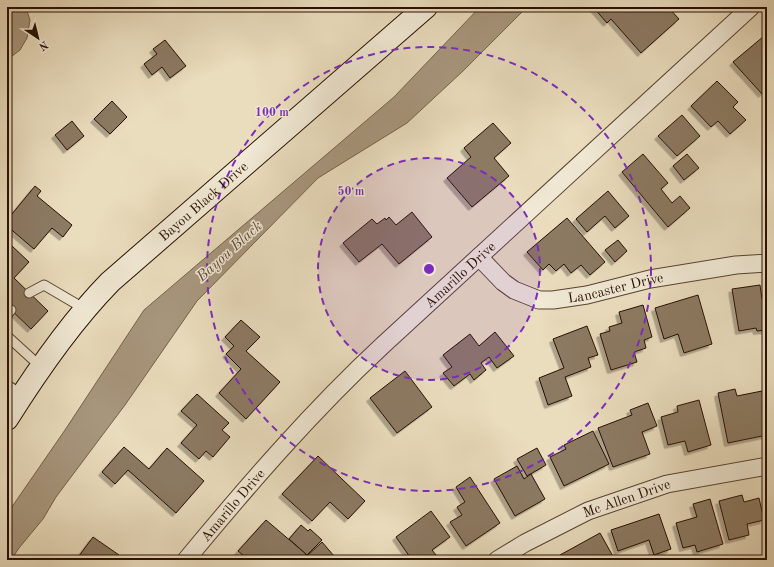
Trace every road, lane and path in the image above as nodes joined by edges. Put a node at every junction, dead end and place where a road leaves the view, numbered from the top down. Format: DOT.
graph roads {
  1 [pos="426,7"];
  2 [pos="751,7"];
  3 [pos="479,257"];
  4 [pos="767,263"];
  5 [pos="29,293"];
  6 [pos="85,310"];
  7 [pos="7,336"];
  8 [pos="41,368"];
  9 [pos="15,390"];
  10 [pos="7,419"];
  11 [pos="767,466"];
  12 [pos="186,560"];
  13 [pos="497,560"];
  1 -- 6 [label="main road, Bayou Black Drive"];
  2 -- 3 [label="street, Amarillo Drive"];
  3 -- 4 [label="street, Lancaster Drive"];
  3 -- 12 [label="street, Amarillo Drive"];
  5 -- 6 [label="lane"];
  6 -- 8 [label="main road, Bayou Black Drive"];
  7 -- 8 [label="lane"];
  8 -- 9 [label="main road, Bayou Black Drive"];
  9 -- 10 [label="main road, Bayou Black Drive"];
  11 -- 13 [label="street, Mc Allen Drive"];
}
